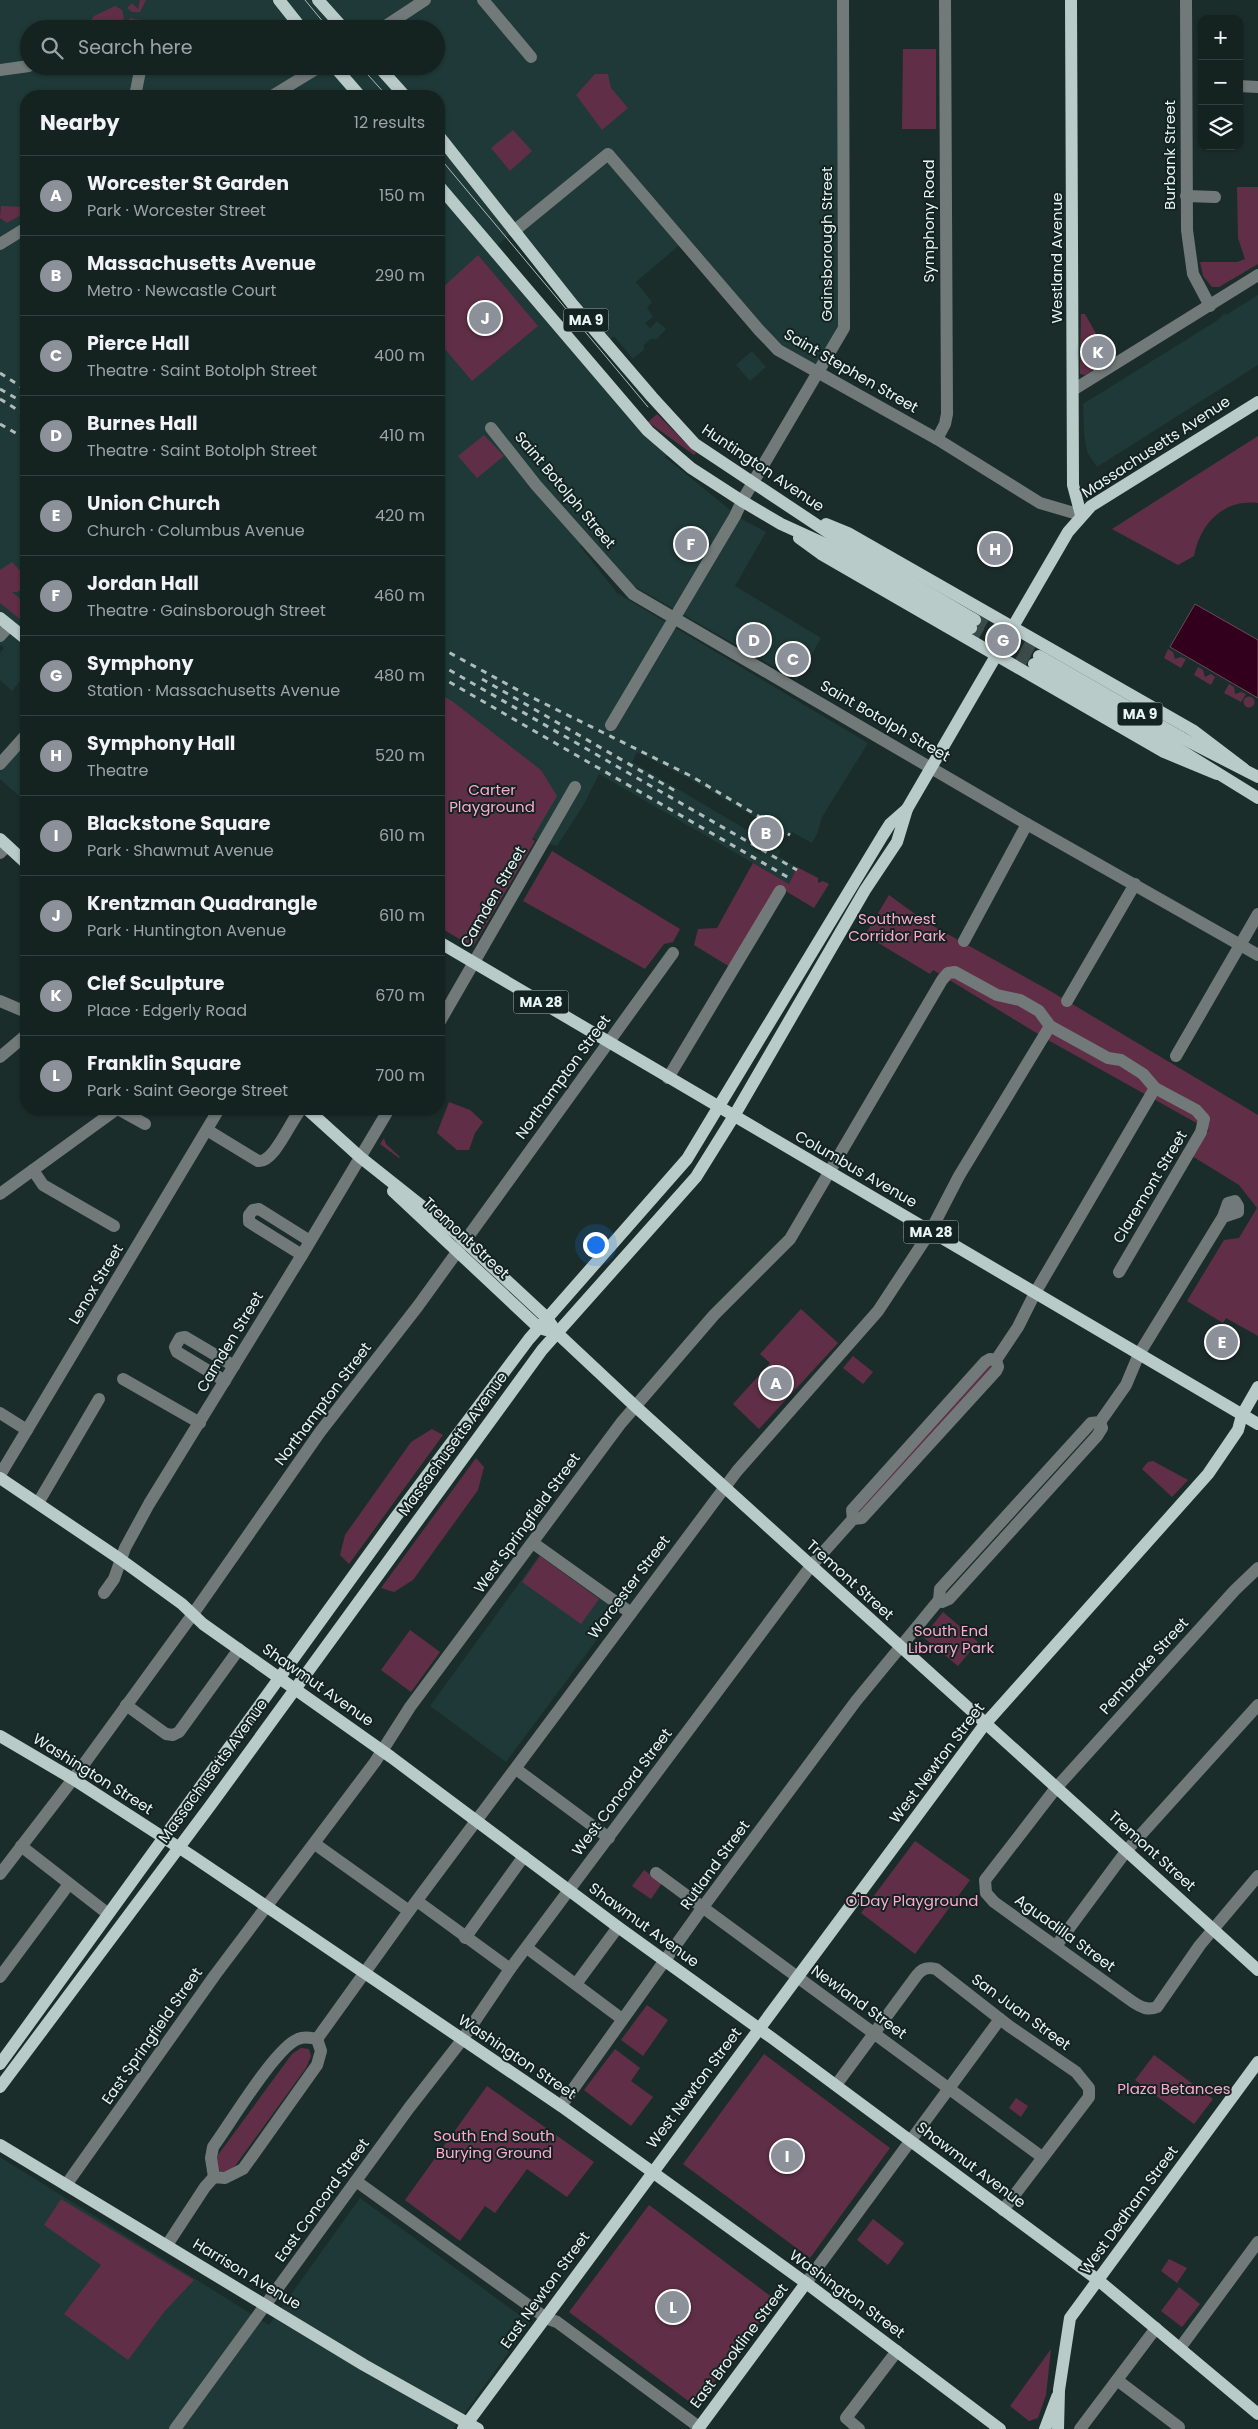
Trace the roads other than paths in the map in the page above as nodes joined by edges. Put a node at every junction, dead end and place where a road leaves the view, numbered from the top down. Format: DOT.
graph roads {
  1 [pos="279,0"];
  2 [pos="318,0"];
  3 [pos="425,0"];
  4 [pos="483,0"];
  5 [pos="843,0"];
  6 [pos="945,0"];
  7 [pos="1071,0"];
  8 [pos="1186,0"];
  9 [pos="295,20"];
  10 [pos="336,20"];
  11 [pos="395,20"];
  12 [pos="530,56"];
  13 [pos="20,67"];
  14 [pos="0,70"];
  15 [pos="139,75"];
  16 [pos="306,75"];
  17 [pos="342,75"];
  18 [pos="386,75"];
  19 [pos="1243,86"];
  20 [pos="1258,86"];
  21 [pos="136,90"];
  22 [pos="282,90"];
  23 [pos="355,90"];
  24 [pos="400,90"];
  25 [pos="445,144"];
  26 [pos="445,193"];
  27 [pos="1186,196"];
  28 [pos="1215,197"];
  29 [pos="514,231"];
  30 [pos="20,232"];
  31 [pos="0,244"];
  32 [pos="1258,275"];
  33 [pos="1210,306"];
  34 [pos="818,372"];
  35 [pos="1073,390"];
  36 [pos="1258,402"];
  37 [pos="491,428"];
  38 [pos="937,439"];
  39 [pos="753,484"];
  40 [pos="742,501"];
  41 [pos="802,514"];
  42 [pos="1081,515"];
  43 [pos="781,524"];
  44 [pos="674,618"];
  45 [pos="5,622"];
  46 [pos="1013,628"];
  47 [pos="20,634"];
  48 [pos="0,636"];
  49 [pos="996,656"];
  50 [pos="611,724"];
  51 [pos="20,742"];
  52 [pos="0,764"];
  53 [pos="932,768"];
  54 [pos="1244,769"];
  55 [pos="1217,774"];
  56 [pos="1258,777"];
  57 [pos="576,787"];
  58 [pos="1258,798"];
  59 [pos="907,809"];
  60 [pos="1027,824"];
  61 [pos="2,846"];
  62 [pos="20,858"];
  63 [pos="1134,884"];
  64 [pos="780,891"];
  65 [pos="1258,914"];
  66 [pos="964,941"];
  67 [pos="1241,944"];
  68 [pos="445,945"];
  69 [pos="673,953"];
  70 [pos="1258,954"];
  71 [pos="474,962"];
  72 [pos="948,974"];
  73 [pos="0,1001"];
  74 [pos="1067,1002"];
  75 [pos="20,1009"];
  76 [pos="445,1013"];
  77 [pos="1050,1026"];
  78 [pos="20,1041"];
  79 [pos="608,1042"];
  80 [pos="1176,1056"];
  81 [pos="0,1057"];
  82 [pos="668,1078"];
  83 [pos="1155,1088"];
  84 [pos="720,1108"];
  85 [pos="110,1115"];
  86 [pos="129,1115"];
  87 [pos="215,1115"];
  88 [pos="296,1115"];
  89 [pos="314,1115"];
  90 [pos="385,1115"];
  91 [pos="734,1116"];
  92 [pos="145,1124"];
  93 [pos="206,1130"];
  94 [pos="360,1157"];
  95 [pos="33,1170"];
  96 [pos="828,1171"];
  97 [pos="0,1194"];
  98 [pos="1223,1216"];
  99 [pos="114,1226"];
  100 [pos="930,1232"];
  101 [pos="310,1241"];
  102 [pos="464,1241"];
  103 [pos="456,1252"];
  104 [pos="302,1256"];
  105 [pos="1118,1272"];
  106 [pos="1035,1293"];
  107 [pos="543,1323"];
  108 [pos="557,1333"];
  109 [pos="1139,1354"];
  110 [pos="234,1366"];
  111 [pos="124,1379"];
  112 [pos="225,1381"];
  113 [pos="1258,1387"];
  114 [pos="99,1399"];
  115 [pos="636,1407"];
  116 [pos="0,1413"];
  117 [pos="1242,1415"];
  118 [pos="200,1423"];
  119 [pos="1258,1424"];
  120 [pos="27,1430"];
  121 [pos="0,1477"];
  122 [pos="724,1488"];
  123 [pos="38,1503"];
  124 [pos="533,1543"];
  125 [pos="120,1559"];
  126 [pos="810,1566"];
  127 [pos="1258,1568"];
  128 [pos="104,1593"];
  129 [pos="631,1613"];
  130 [pos="193,1614"];
  131 [pos="898,1646"];
  132 [pos="239,1649"];
  133 [pos="281,1678"];
  134 [pos="294,1687"];
  135 [pos="126,1705"];
  136 [pos="1258,1706"];
  137 [pos="986,1724"];
  138 [pos="0,1736"];
  139 [pos="382,1751"];
  140 [pos="516,1769"];
  141 [pos="73,1779"];
  142 [pos="1056,1788"];
  143 [pos="477,1821"];
  144 [pos="164,1837"];
  145 [pos="609,1838"];
  146 [pos="315,1844"];
  147 [pos="21,1846"];
  148 [pos="178,1847"];
  149 [pos="1127,1850"];
  150 [pos="524,1856"];
  151 [pos="5,1857"];
  152 [pos="656,1873"];
  153 [pos="0,1874"];
  154 [pos="1258,1876"];
  155 [pos="69,1884"];
  156 [pos="569,1890"];
  157 [pos="413,1906"];
  158 [pos="267,1907"];
  159 [pos="703,1907"];
  160 [pos="107,1913"];
  161 [pos="618,1928"];
  162 [pos="1213,1928"];
  163 [pos="466,1938"];
  164 [pos="1056,1946"];
  165 [pos="526,1948"];
  166 [pos="666,1962"];
  167 [pos="510,1969"];
  168 [pos="1258,1970"];
  169 [pos="366,1972"];
  170 [pos="796,1976"];
  171 [pos="0,1977"];
  172 [pos="576,1984"];
  173 [pos="622,2019"];
  174 [pos="1000,2019"];
  175 [pos="759,2029"];
  176 [pos="872,2032"];
  177 [pos="317,2040"];
  178 [pos="462,2040"];
  179 [pos="0,2064"];
  180 [pos="1256,2070"];
  181 [pos="836,2085"];
  182 [pos="949,2086"];
  183 [pos="0,2087"];
  184 [pos="561,2106"];
  185 [pos="911,2141"];
  186 [pos="0,2145"];
  187 [pos="1042,2157"];
  188 [pos="652,2171"];
  189 [pos="214,2177"];
  190 [pos="356,2181"];
  191 [pos="66,2185"];
  192 [pos="1003,2210"];
  193 [pos="1258,2242"];
  194 [pos="167,2245"];
  195 [pos="1098,2280"];
  196 [pos="806,2283"];
  197 [pos="266,2305"];
  198 [pos="546,2318"];
  199 [pos="1156,2328"];
  200 [pos="1180,2348"];
  201 [pos="897,2351"];
  202 [pos="1117,2380"];
  203 [pos="1059,2390"];
  204 [pos="1258,2414"];
  205 [pos="469,2427"];
  206 [pos="1179,2427"];
  207 [pos="698,2428"];
  208 [pos="996,2428"];
  209 [pos="175,2429"];
  210 [pos="859,2429"];
  211 [pos="1045,2429"];
  212 [pos="1058,2429"];
  213 [pos="1080,2429"];
  1 -- 9 [label="main road"];
  2 -- 10 [label="main road"];
  3 -- 11 [label="street"];
  4 -- 12 [label="street"];
  5 -- 34 [label="street, Gainsborough Street"];
  6 -- 38 [label="street, Symphony Road"];
  7 -- 35 [label="main road, Westland Avenue"];
  8 -- 27 [label="street, Burbank Street"];
  13 -- 14 [label="street"];
  15 -- 21 [label="street"];
  16 -- 22 [label="street"];
  17 -- 23 [label="main road"];
  18 -- 24 [label="main road"];
  19 -- 20 [label="street"];
  25 -- 29 [label="main road, Huntington Avenue / MA 9"];
  26 -- 40 [label="main road, Huntington Avenue / MA 9"];
  27 -- 28 [label="street"];
  27 -- 33 [label="street, Burbank Street"];
  29 -- 34 [label="street, Saint Stephen Street"];
  29 -- 39 [label="main road, Huntington Avenue / MA 9"];
  30 -- 31 [label="street"];
  32 -- 33 [label="street"];
  33 -- 35 [label="street"];
  34 -- 38 [label="street, Saint Stephen Street"];
  34 -- 39 [label="street, Gainsborough Street"];
  35 -- 42 [label="main road, Westland Avenue"];
  36 -- 42 [label="main road, Massachusetts Avenue"];
  37 -- 44 [label="street, Saint Botolph Street"];
  38 -- 42 [label="street, Saint Stephen Street"];
  39 -- 40 [label="street, Gainsborough Street"];
  39 -- 41 [label="main road, Huntington Avenue / MA 9"];
  40 -- 43 [label="main road, Huntington Avenue / MA 9"];
  40 -- 44 [label="street, Gainsborough Street"];
  41 -- 43 [label="main road, Huntington Avenue / MA 9"];
  41 -- 46 [label="main road"];
  42 -- 46 [label="main road, Massachusetts Avenue"];
  43 -- 49 [label="main road"];
  44 -- 50 [label="street, Gainsborough Street"];
  44 -- 53 [label="street, Saint Botolph Street"];
  45 -- 47 [label="main road"];
  45 -- 48 [label="street"];
  46 -- 49 [label="main road, Massachusetts Avenue"];
  46 -- 54 [label="main road"];
  49 -- 53 [label="main road, Massachusetts Avenue"];
  49 -- 55 [label="main road"];
  51 -- 52 [label="street"];
  53 -- 59 [label="main road, Massachusetts Avenue"];
  53 -- 60 [label="street, Saint Botolph Street"];
  54 -- 55 [label="main road, MA 9"];
  54 -- 56 [label="main road, MA 9"];
  55 -- 58 [label="main road, MA 9"];
  57 -- 71 [label="street, Camden Street"];
  59 -- 84 [label="main road, Massachusetts Avenue"];
  59 -- 91 [label="main road, Massachusetts Avenue"];
  60 -- 63 [label="street, Saint Botolph Street"];
  60 -- 66 [label="street"];
  61 -- 62 [label="main road"];
  63 -- 67 [label="street, Saint Botolph Street"];
  63 -- 74 [label="street"];
  64 -- 82 [label="street"];
  65 -- 67 [label="street"];
  67 -- 70 [label="street, Saint Botolph Street"];
  67 -- 80 [label="street"];
  68 -- 71 [label="main road, Columbus Avenue / MA 28"];
  69 -- 79 [label="street, Northampton Street"];
  71 -- 76 [label="street, Camden Street"];
  71 -- 79 [label="main road, Columbus Avenue / MA 28"];
  72 -- 77 [label="street, Claremont Street"];
  72 -- 96 [label="street, West Springfield Street"];
  73 -- 75 [label="street"];
  77 -- 83 [label="street, Claremont Street"];
  77 -- 100 [label="street, Worcester Street"];
  78 -- 81 [label="street"];
  79 -- 82 [label="main road, Columbus Avenue / MA 28"];
  79 -- 102 [label="street, Northampton Street"];
  82 -- 84 [label="main road, Columbus Avenue / MA 28"];
  83 -- 105 [label="street, Claremont Street"];
  83 -- 106 [label="street, West Concord Street"];
  84 -- 91 [label="main road, Columbus Avenue / MA 28"];
  84 -- 107 [label="main road, Massachusetts Avenue"];
  85 -- 95 [label="street"];
  86 -- 92 [label="street"];
  87 -- 93 [label="street, Lenox Street"];
  88 -- 93 [label="street"];
  89 -- 94 [label="main road, Tremont Street"];
  90 -- 94 [label="street, Camden Street"];
  91 -- 96 [label="main road, Columbus Avenue / MA 28"];
  91 -- 108 [label="main road, Massachusetts Avenue"];
  93 -- 120 [label="street, Lenox Street"];
  94 -- 101 [label="street, Camden Street"];
  94 -- 102 [label="main road, Tremont Street"];
  94 -- 103 [label="main road, Tremont Street"];
  95 -- 97 [label="street"];
  95 -- 99 [label="street"];
  96 -- 100 [label="main road, Columbus Avenue / MA 28"];
  96 -- 115 [label="street, West Springfield Street"];
  98 -- 109 [label="street"];
  100 -- 106 [label="main road, Columbus Avenue / MA 28"];
  100 -- 122 [label="street, Worcester Street"];
  101 -- 104 [label="street, Camden Street"];
  101 -- 104 [label="street"];
  102 -- 103 [label="street, Northampton Street"];
  102 -- 107 [label="main road, Tremont Street"];
  103 -- 107 [label="main road, Tremont Street"];
  103 -- 130 [label="street, Northampton Street"];
  104 -- 110 [label="street, Camden Street"];
  106 -- 109 [label="main road, Columbus Avenue / MA 28"];
  106 -- 126 [label="street, West Concord Street"];
  107 -- 108 [label="main road, Tremont Street"];
  107 -- 133 [label="main road, Massachusetts Avenue"];
  108 -- 115 [label="main road, Tremont Street"];
  108 -- 134 [label="main road, Massachusetts Avenue"];
  109 -- 117 [label="main road, Columbus Avenue / MA 28"];
  109 -- 131 [label="street, Rutland Street"];
  110 -- 112 [label="street, Camden Street"];
  110 -- 112 [label="street"];
  111 -- 118 [label="street"];
  112 -- 118 [label="street, Camden Street"];
  113 -- 117 [label="main road, West Newton Street"];
  114 -- 123 [label="street"];
  115 -- 122 [label="main road, Tremont Street"];
  115 -- 124 [label="street, West Springfield Street"];
  116 -- 120 [label="street"];
  117 -- 119 [label="main road, Columbus Avenue / MA 28"];
  117 -- 137 [label="main road, West Newton Street"];
  118 -- 125 [label="street, Camden Street"];
  120 -- 121 [label="street, Lenox Street"];
  121 -- 123 [label="main road, Shawmut Avenue"];
  122 -- 126 [label="main road, Tremont Street"];
  122 -- 129 [label="street, Worcester Street"];
  123 -- 125 [label="main road, Shawmut Avenue"];
  124 -- 129 [label="street"];
  124 -- 139 [label="street, West Springfield Street"];
  125 -- 128 [label="street, Camden Street"];
  125 -- 130 [label="main road, Shawmut Avenue"];
  126 -- 131 [label="main road, Tremont Street"];
  126 -- 145 [label="street, West Concord Street"];
  127 -- 142 [label="street, Pembroke Street"];
  129 -- 140 [label="street, Worcester Street"];
  130 -- 132 [label="main road, Shawmut Avenue"];
  130 -- 135 [label="street, Northampton Street"];
  131 -- 137 [label="main road, Tremont Street"];
  131 -- 159 [label="street, Rutland Street"];
  132 -- 133 [label="main road, Shawmut Avenue"];
  132 -- 135 [label="street"];
  133 -- 134 [label="main road, Shawmut Avenue"];
  133 -- 144 [label="main road, Massachusetts Avenue"];
  134 -- 139 [label="main road, Shawmut Avenue"];
  134 -- 148 [label="main road, Massachusetts Avenue"];
  135 -- 141 [label="street, Northampton Street"];
  136 -- 149 [label="street"];
  137 -- 142 [label="main road, Tremont Street"];
  137 -- 170 [label="main road, West Newton Street"];
  138 -- 141 [label="main road, Washington Street"];
  139 -- 143 [label="main road, Shawmut Avenue"];
  139 -- 146 [label="street, West Springfield Street"];
  140 -- 143 [label="street, Worcester Street"];
  140 -- 145 [label="street"];
  141 -- 144 [label="main road, Washington Street"];
  141 -- 147 [label="street, Northampton Street"];
  142 -- 149 [label="main road, Tremont Street"];
  142 -- 164 [label="street, Aguadilla Street"];
  143 -- 150 [label="main road, Shawmut Avenue"];
  143 -- 157 [label="street, Worcester Street"];
  144 -- 148 [label="main road, Washington Street"];
  144 -- 160 [label="main road, Massachusetts Avenue"];
  145 -- 156 [label="street, West Concord Street"];
  146 -- 157 [label="street"];
  146 -- 158 [label="street, West Springfield Street"];
  147 -- 151 [label="street, Northampton Street"];
  147 -- 155 [label="street"];
  148 -- 158 [label="main road, Washington Street"];
  148 -- 183 [label="main road, Massachusetts Avenue"];
  149 -- 162 [label="main road, Tremont Street"];
  149 -- 164 [label="street"];
  150 -- 156 [label="main road, Shawmut Avenue"];
  150 -- 163 [label="street"];
  151 -- 153 [label="street, Northampton Street"];
  152 -- 159 [label="street, Newland Street"];
  154 -- 162 [label="street"];
  155 -- 160 [label="street"];
  155 -- 171 [label="street"];
  156 -- 161 [label="main road, Shawmut Avenue"];
  156 -- 165 [label="street, West Concord Street"];
  157 -- 163 [label="street"];
  157 -- 169 [label="street, Worcester Street"];
  158 -- 169 [label="main road, Washington Street"];
  158 -- 191 [label="street, East Springfield Street"];
  159 -- 166 [label="street, Rutland Street"];
  159 -- 170 [label="street, Newland Street"];
  160 -- 179 [label="main road, Massachusetts Avenue"];
  161 -- 166 [label="main road, Shawmut Avenue"];
  161 -- 172 [label="street"];
  162 -- 164 [label="street, Aguadilla Street"];
  162 -- 168 [label="main road, Tremont Street"];
  163 -- 167 [label="street"];
  165 -- 167 [label="street, West Concord Street"];
  165 -- 172 [label="street"];
  166 -- 173 [label="street, Rutland Street"];
  166 -- 175 [label="main road, Shawmut Avenue"];
  167 -- 178 [label="street, West Concord Street"];
  169 -- 177 [label="street, Worcester Street"];
  169 -- 178 [label="main road, Washington Street"];
  170 -- 175 [label="main road, West Newton Street"];
  170 -- 176 [label="street, Newland Street"];
  172 -- 173 [label="street"];
  173 -- 184 [label="street, Rutland Street"];
  174 -- 176 [label="street, San Juan Street"];
  174 -- 182 [label="street"];
  174 -- 187 [label="street, San Juan Street"];
  175 -- 181 [label="main road, Shawmut Avenue"];
  175 -- 188 [label="main road, West Newton Street"];
  176 -- 181 [label="street, San Juan Street"];
  176 -- 182 [label="street, Newland Street"];
  177 -- 189 [label="street"];
  177 -- 189 [label="street"];
  178 -- 184 [label="main road, Washington Street"];
  178 -- 190 [label="street, East Concord Street"];
  180 -- 195 [label="main road, West Dedham Street"];
  181 -- 185 [label="main road, Shawmut Avenue"];
  182 -- 185 [label="street"];
  182 -- 187 [label="street, Newland Street"];
  184 -- 188 [label="main road, Washington Street"];
  185 -- 192 [label="main road, Shawmut Avenue"];
  185 -- 196 [label="street"];
  186 -- 191 [label="main road, Harrison Avenue"];
  187 -- 192 [label="street, San Juan Street"];
  188 -- 196 [label="main road, Washington Street"];
  188 -- 198 [label="main road, East Newton Street"];
  189 -- 194 [label="street"];
  190 -- 197 [label="street, East Concord Street"];
  190 -- 198 [label="street"];
  191 -- 194 [label="main road, Harrison Avenue"];
  192 -- 195 [label="main road, Shawmut Avenue"];
  193 -- 200 [label="street"];
  194 -- 197 [label="main road, Harrison Avenue"];
  195 -- 199 [label="main road, Shawmut Avenue"];
  195 -- 203 [label="main road, West Dedham Street"];
  196 -- 201 [label="main road, Washington Street"];
  196 -- 207 [label="main road, East Brookline Street"];
  197 -- 205 [label="main road, Harrison Avenue"];
  197 -- 209 [label="street, East Concord Street"];
  198 -- 205 [label="main road, East Newton Street"];
  198 -- 207 [label="street"];
  199 -- 200 [label="main road, Shawmut Avenue"];
  199 -- 202 [label="street"];
  200 -- 204 [label="main road, Shawmut Avenue"];
  201 -- 208 [label="main road, Washington Street"];
  201 -- 210 [label="street"];
  202 -- 206 [label="street"];
  202 -- 213 [label="street"];
  203 -- 211 [label="main road, West Dedham Street"];
  203 -- 212 [label="main road, West Dedham Street"];
}
